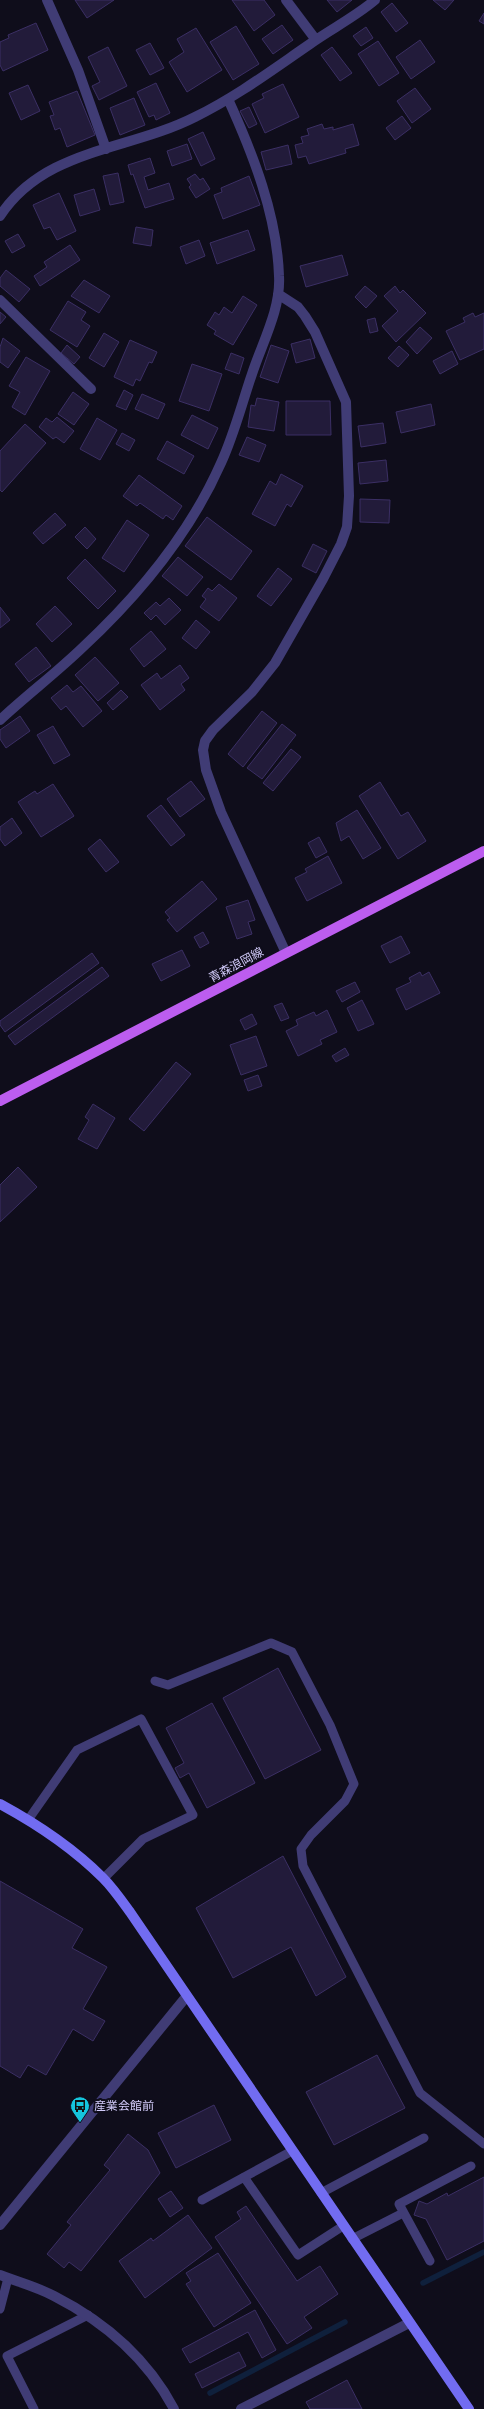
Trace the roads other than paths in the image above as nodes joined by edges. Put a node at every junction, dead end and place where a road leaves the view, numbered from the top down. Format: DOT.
graph roads {
  1 [pos="47,0"];
  2 [pos="286,0"];
  3 [pos="375,0"];
  4 [pos="316,40"];
  5 [pos="228,99"];
  6 [pos="106,149"];
  7 [pos="0,216"];
  8 [pos="278,294"];
  9 [pos="0,300"];
  10 [pos="91,389"];
  11 [pos="0,720"];
  12 [pos="484,851"];
  13 [pos="286,953"];
  14 [pos="0,1101"];
  15 [pos="155,1681"];
  16 [pos="0,1804"];
  17 [pos="28,1820"];
  18 [pos="104,1878"];
  19 [pos="186,1997"];
  20 [pos="424,2138"];
  21 [pos="484,2144"];
  22 [pos="292,2151"];
  23 [pos="471,2166"];
  24 [pos="244,2177"];
  25 [pos="321,2193"];
  26 [pos="202,2200"];
  27 [pos="403,2213"];
  28 [pos="0,2225"];
  29 [pos="343,2226"];
  30 [pos="352,2239"];
  31 [pos="430,2261"];
  32 [pos="4,2277"];
  33 [pos="0,2309"];
  34 [pos="88,2315"];
  35 [pos="409,2323"];
  36 [pos="34,2409"];
  37 [pos="174,2409"];
  38 [pos="241,2409"];
  39 [pos="469,2409"];
  1 -- 6 [label="street"];
  2 -- 4 [label="street"];
  3 -- 4 [label="street"];
  4 -- 5 [label="street"];
  5 -- 6 [label="street"];
  5 -- 8 [label="street"];
  6 -- 7 [label="street"];
  8 -- 11 [label="street"];
  8 -- 13 [label="street"];
  9 -- 10 [label="street"];
  12 -- 13 [label="main road, 青森浪岡線"];
  13 -- 14 [label="main road, 青森浪岡線"];
  15 -- 21 [label="lane"];
  16 -- 17 [label="street"];
  17 -- 18 [label="street"];
  17 -- 18 [label="lane"];
  18 -- 19 [label="street"];
  19 -- 22 [label="street"];
  19 -- 28 [label="street"];
  20 -- 25 [label="lane"];
  22 -- 24 [label="lane"];
  22 -- 25 [label="street"];
  23 -- 27 [label="lane"];
  24 -- 26 [label="lane"];
  24 -- 29 [label="lane"];
  25 -- 29 [label="street"];
  27 -- 30 [label="lane"];
  27 -- 31 [label="lane"];
  29 -- 30 [label="street"];
  30 -- 35 [label="street"];
  32 -- 33 [label="lane"];
  32 -- 34 [label="street"];
  34 -- 36 [label="lane"];
  34 -- 37 [label="street"];
  35 -- 38 [label="street"];
  35 -- 39 [label="street"];
}
